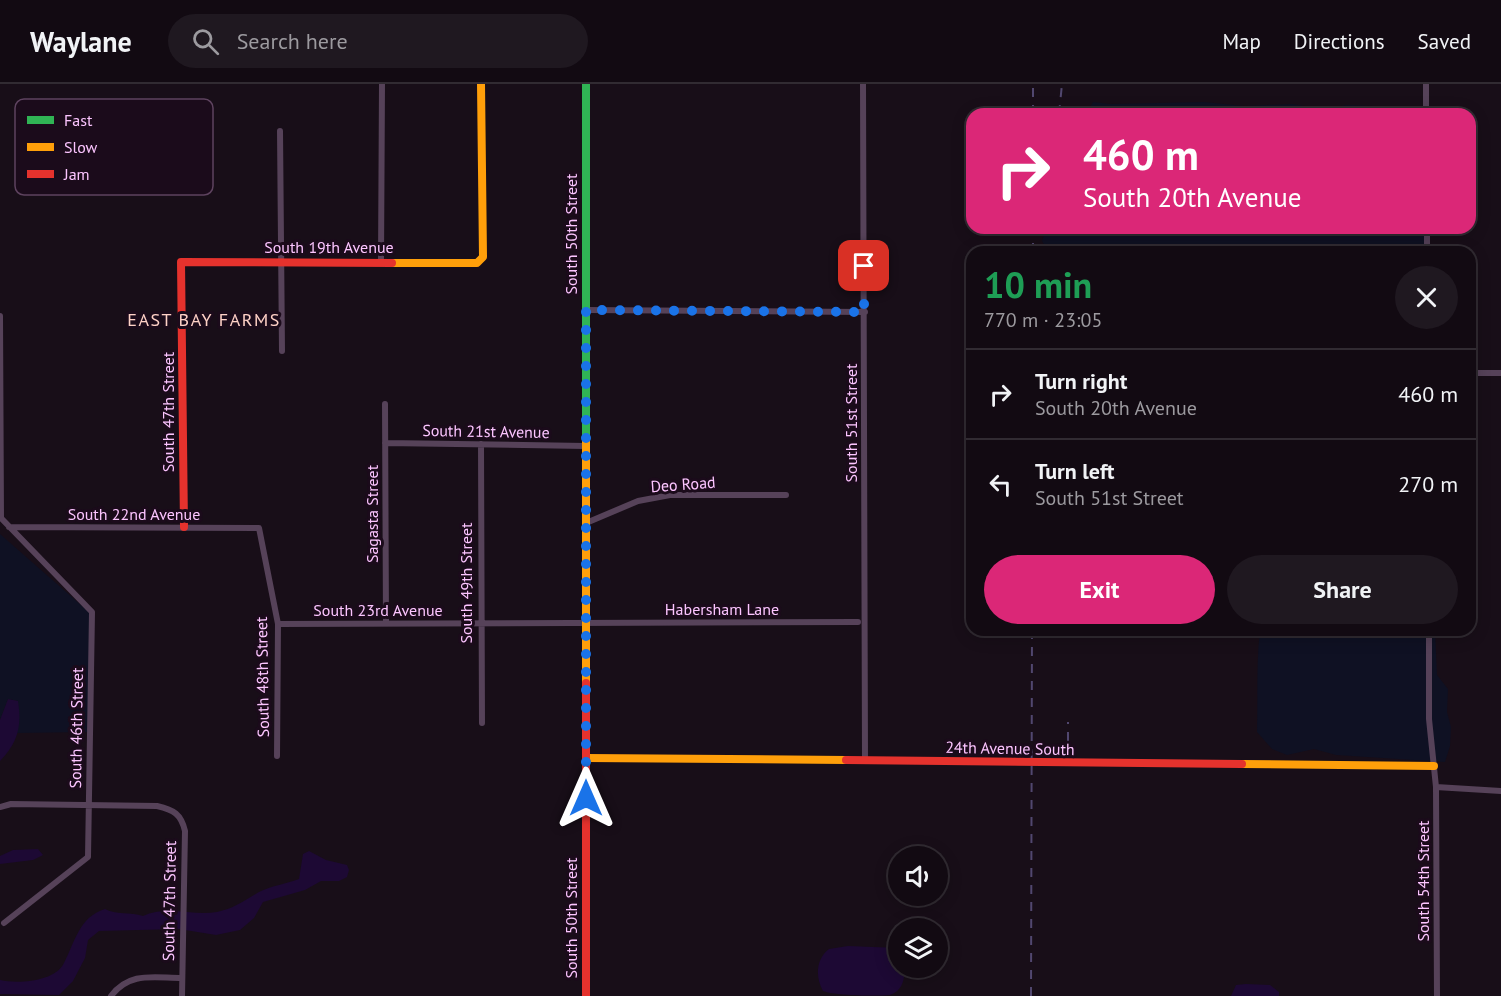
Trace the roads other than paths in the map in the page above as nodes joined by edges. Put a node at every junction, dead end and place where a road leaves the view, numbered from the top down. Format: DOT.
graph roads {
  1 [pos="382,84"];
  2 [pos="481,84"];
  3 [pos="586,84"];
  4 [pos="863,84"];
  5 [pos="1426,84"];
  6 [pos="1426,108"];
  7 [pos="280,131"];
  8 [pos="181,262"];
  9 [pos="281,262"];
  10 [pos="381,263"];
  11 [pos="586,310"];
  12 [pos="864,312"];
  13 [pos="0,316"];
  14 [pos="282,351"];
  15 [pos="1476,373"];
  16 [pos="1501,374"];
  17 [pos="385,404"];
  18 [pos="385,443"];
  19 [pos="481,444"];
  20 [pos="586,446"];
  21 [pos="786,495"];
  22 [pos="586,523"];
  23 [pos="184,526"];
  24 [pos="9,528"];
  25 [pos="259,528"];
  26 [pos="858,622"];
  27 [pos="386,623"];
  28 [pos="482,623"];
  29 [pos="586,623"];
  30 [pos="278,624"];
  31 [pos="1429,636"];
  32 [pos="482,723"];
  33 [pos="277,756"];
  34 [pos="586,758"];
  35 [pos="864,761"];
  36 [pos="1434,766"];
  37 [pos="1437,787"];
  38 [pos="1501,791"];
  39 [pos="88,805"];
  40 [pos="0,807"];
  41 [pos="4,923"];
  42 [pos="182,978"];
  43 [pos="111,996"];
  44 [pos="182,996"];
  45 [pos="586,996"];
  46 [pos="1437,996"];
  1 -- 10 [label="street"];
  2 -- 10 [label="street, South 19th Avenue"];
  3 -- 11 [label="street, South 50th Street"];
  4 -- 12 [label="street, South 51st Street"];
  5 -- 6 [label="street"];
  7 -- 9 [label="street"];
  8 -- 9 [label="street, South 19th Avenue"];
  8 -- 23 [label="street, South 47th Street"];
  9 -- 10 [label="street, South 19th Avenue"];
  9 -- 14 [label="street"];
  11 -- 12 [label="street"];
  11 -- 20 [label="street, South 50th Street"];
  12 -- 35 [label="street, South 51st Street"];
  13 -- 24 [label="street"];
  15 -- 16 [label="street"];
  17 -- 18 [label="street, Sagasta Street"];
  18 -- 19 [label="street, South 21st Avenue"];
  18 -- 27 [label="street, Sagasta Street"];
  19 -- 20 [label="street, South 21st Avenue"];
  19 -- 28 [label="street, South 49th Street"];
  20 -- 22 [label="street, South 50th Street"];
  21 -- 22 [label="street, Deo Road"];
  22 -- 29 [label="street, South 50th Street"];
  23 -- 24 [label="street, South 22nd Avenue"];
  23 -- 25 [label="street, South 22nd Avenue"];
  24 -- 39 [label="street, South 46th Street"];
  25 -- 30 [label="street, South 48th Street"];
  26 -- 29 [label="street, Habersham Lane"];
  27 -- 28 [label="street, South 23rd Avenue"];
  27 -- 30 [label="street, South 23rd Avenue"];
  28 -- 29 [label="street, South 23rd Avenue"];
  28 -- 32 [label="street, South 49th Street"];
  29 -- 34 [label="street, South 50th Street"];
  30 -- 33 [label="street, South 48th Street"];
  31 -- 36 [label="street, South 54th Street"];
  34 -- 35 [label="street, 24th Avenue South"];
  34 -- 45 [label="street, South 50th Street"];
  35 -- 36 [label="street, 24th Avenue South"];
  36 -- 37 [label="street, South 54th Street"];
  37 -- 38 [label="street"];
  37 -- 46 [label="street, South 54th Street"];
  39 -- 40 [label="street"];
  39 -- 41 [label="street, South 46th Street"];
  39 -- 42 [label="street, South 47th Street"];
  42 -- 43 [label="street"];
  42 -- 44 [label="street, South 47th Street"];
}
